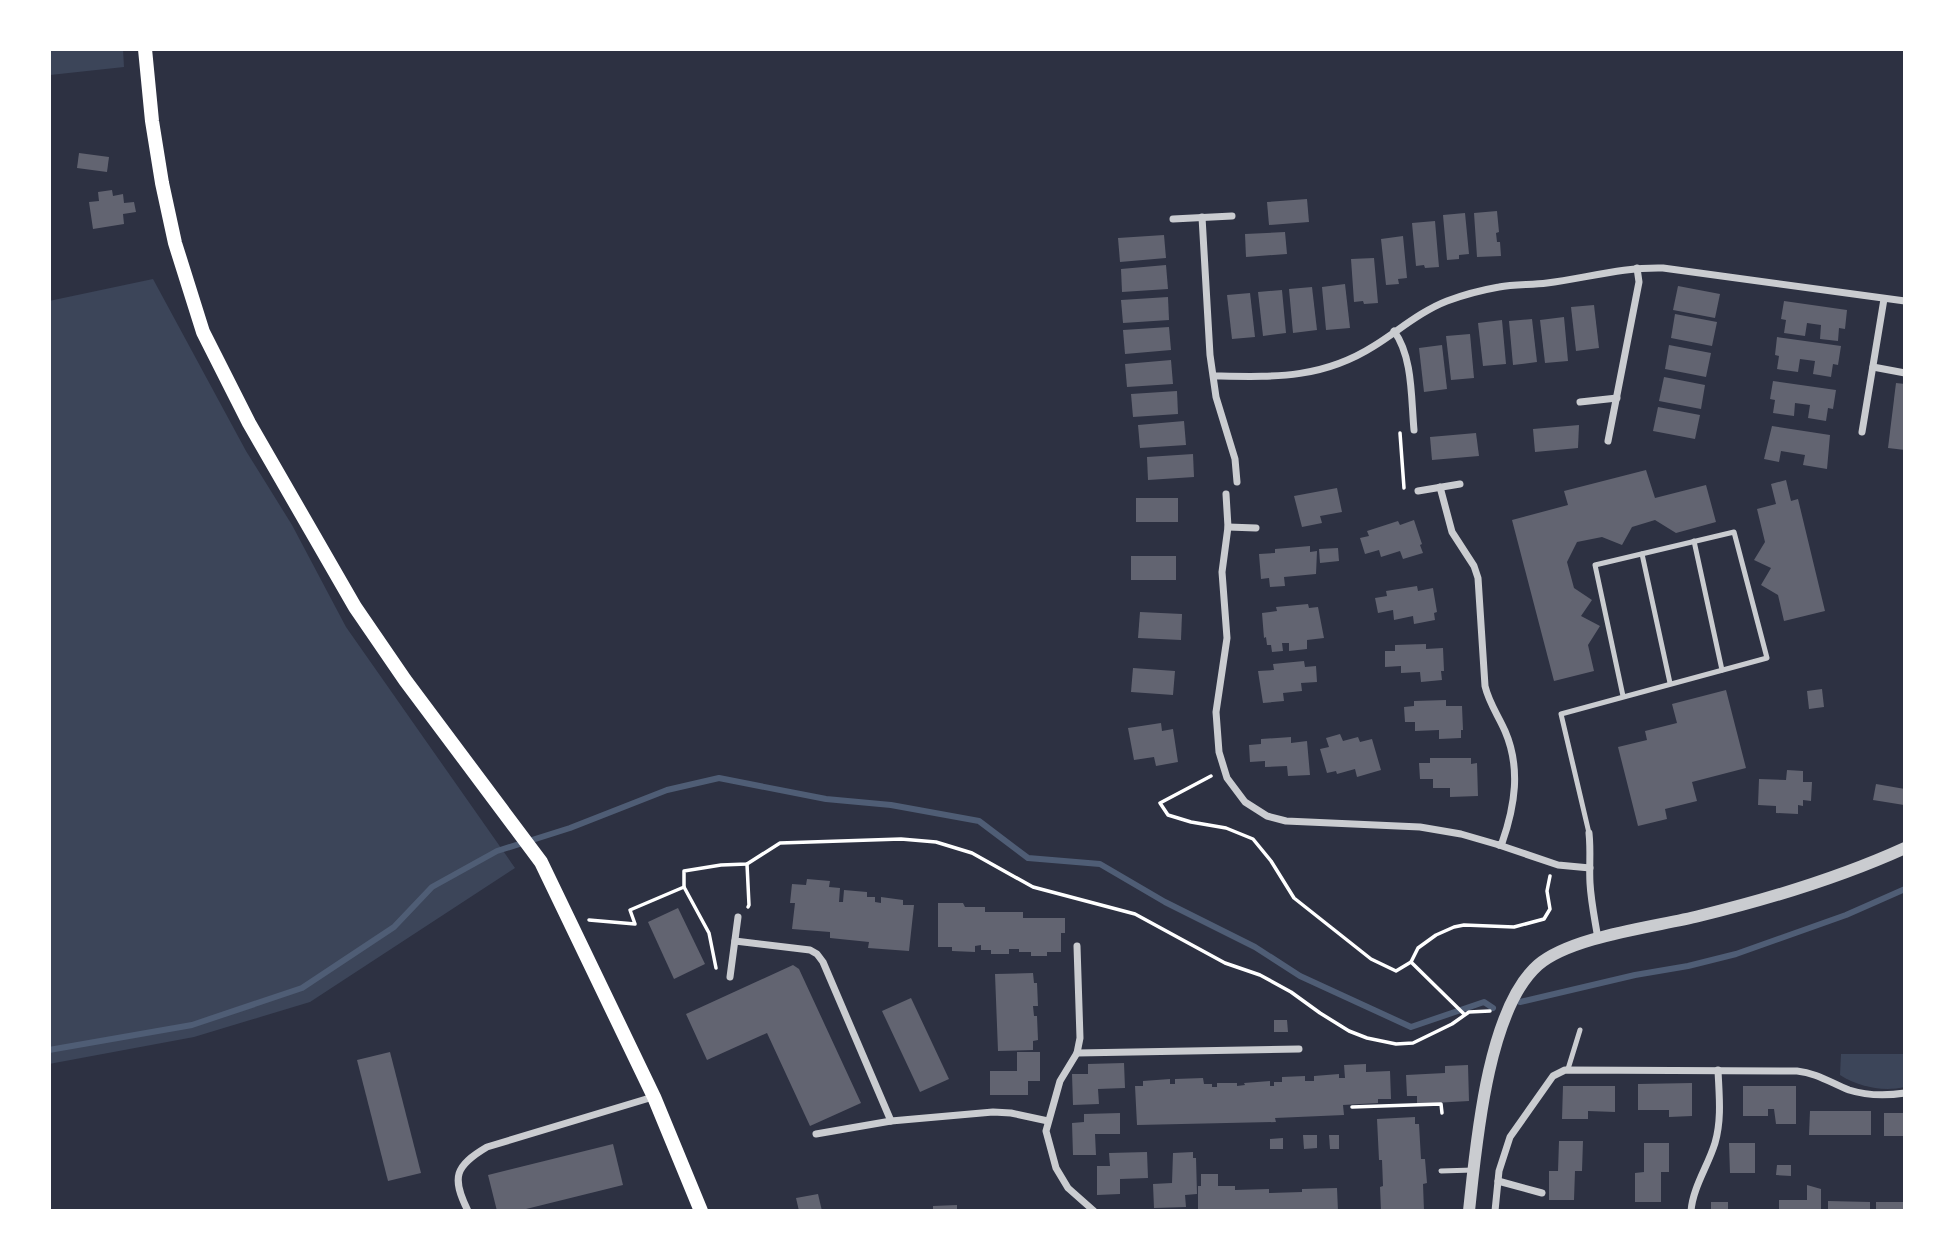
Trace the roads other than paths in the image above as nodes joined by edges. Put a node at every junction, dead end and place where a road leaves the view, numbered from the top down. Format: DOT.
graph roads {
  1 [pos="145,49"];
  2 [pos="1232,216"];
  3 [pos="1202,218"];
  4 [pos="1173,219"];
  5 [pos="1637,268"];
  6 [pos="1884,299"];
  7 [pos="1905,301"];
  8 [pos="1394,331"];
  9 [pos="1873,368"];
  10 [pos="1905,373"];
  11 [pos="1215,376"];
  12 [pos="1617,398"];
  13 [pos="1580,402"];
  14 [pos="1414,430"];
  15 [pos="1862,432"];
  16 [pos="1608,441"];
  17 [pos="1237,482"];
  18 [pos="1460,484"];
  19 [pos="1440,487"];
  20 [pos="1418,491"];
  21 [pos="1226,494"];
  22 [pos="1227,527"];
  23 [pos="1256,528"];
  24 [pos="1694,541"];
  25 [pos="1642,554"];
  26 [pos="1722,670"];
  27 [pos="1670,684"];
  28 [pos="1623,696"];
  29 [pos="1588,833"];
  30 [pos="1499,845"];
  31 [pos="1905,848"];
  32 [pos="1590,868"];
  33 [pos="738,917"];
  34 [pos="1598,939"];
  35 [pos="735,941"];
  36 [pos="1077,946"];
  37 [pos="730,977"];
  38 [pos="1580,1030"];
  39 [pos="1299,1049"];
  40 [pos="1077,1053"];
  41 [pos="1567,1069"];
  42 [pos="1718,1070"];
  43 [pos="1905,1093"];
  44 [pos="654,1097"];
  45 [pos="891,1121"];
  46 [pos="1048,1121"];
  47 [pos="816,1134"];
  48 [pos="1474,1170"];
  49 [pos="1441,1171"];
  50 [pos="1498,1181"];
  51 [pos="1542,1193"];
  52 [pos="468,1211"];
  53 [pos="701,1211"];
  54 [pos="1094,1211"];
  55 [pos="1469,1211"];
  56 [pos="1495,1211"];
  57 [pos="1691,1211"];
  1 -- 44 [label="main road"];
  2 -- 3 [label="street"];
  3 -- 4 [label="street"];
  3 -- 11 [label="street"];
  5 -- 6 [label="street"];
  5 -- 8 [label="street"];
  5 -- 12 [label="street"];
  6 -- 7 [label="street"];
  6 -- 9 [label="street"];
  8 -- 11 [label="street"];
  8 -- 14 [label="street"];
  9 -- 10 [label="street"];
  9 -- 15 [label="street"];
  11 -- 17 [label="street"];
  12 -- 13 [label="street"];
  12 -- 16 [label="street"];
  18 -- 19 [label="street"];
  19 -- 20 [label="street"];
  19 -- 30 [label="street"];
  21 -- 22 [label="street"];
  22 -- 23 [label="street"];
  22 -- 30 [label="street"];
  24 -- 25 [label="lane"];
  24 -- 26 [label="lane"];
  24 -- 26 [label="lane"];
  25 -- 27 [label="lane"];
  25 -- 28 [label="lane"];
  26 -- 27 [label="lane"];
  27 -- 28 [label="lane"];
  28 -- 29 [label="lane"];
  29 -- 32 [label="street"];
  30 -- 32 [label="street"];
  31 -- 34 [label="street"];
  32 -- 34 [label="street"];
  33 -- 35 [label="street"];
  34 -- 48 [label="street"];
  35 -- 37 [label="street"];
  35 -- 45 [label="street"];
  36 -- 40 [label="street"];
  38 -- 41 [label="lane"];
  39 -- 40 [label="street"];
  40 -- 46 [label="street"];
  41 -- 42 [label="street"];
  41 -- 50 [label="street"];
  42 -- 43 [label="street"];
  42 -- 57 [label="street"];
  44 -- 52 [label="street"];
  44 -- 53 [label="main road"];
  45 -- 46 [label="street"];
  45 -- 47 [label="street"];
  46 -- 54 [label="street"];
  48 -- 49 [label="lane"];
  48 -- 55 [label="street"];
  50 -- 51 [label="street"];
  50 -- 56 [label="street"];
}
